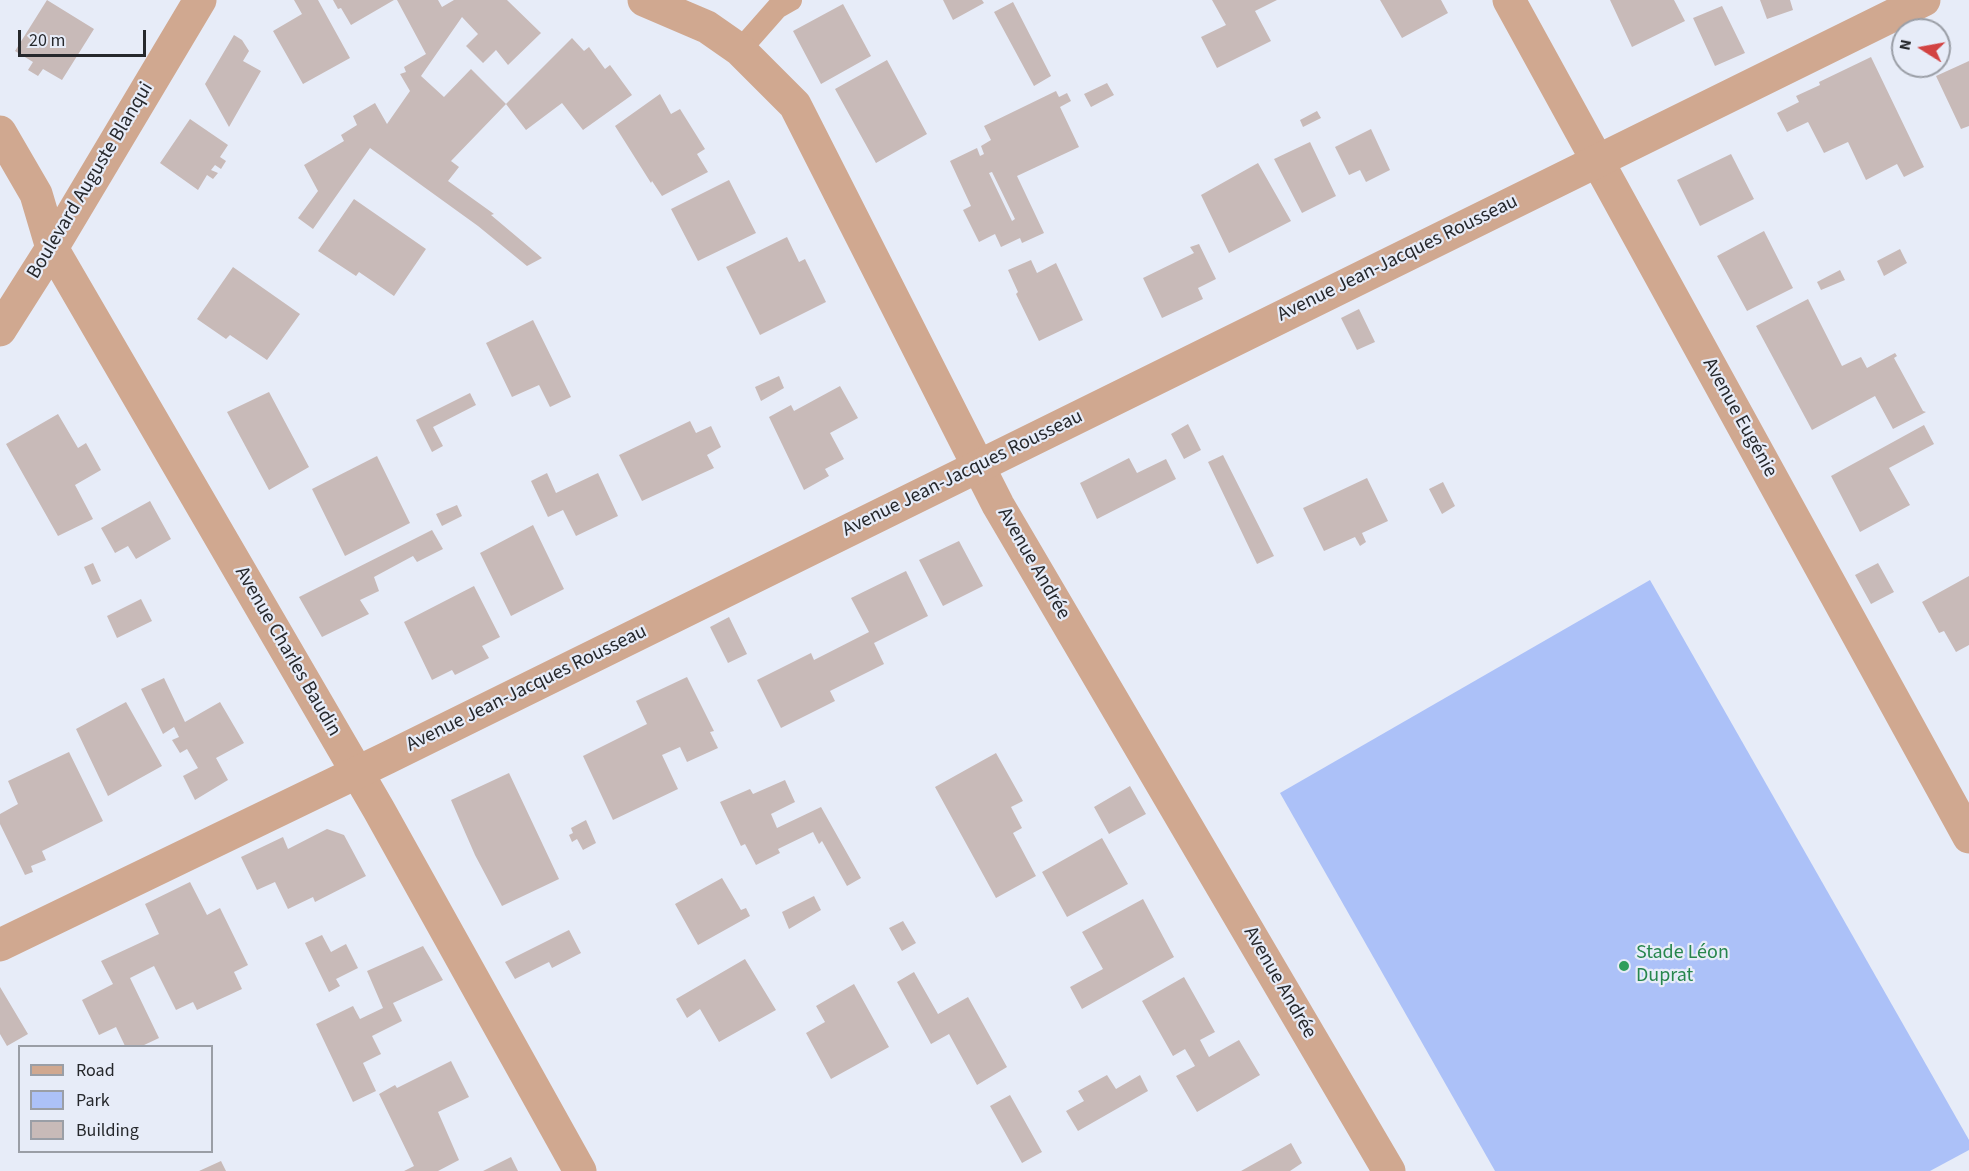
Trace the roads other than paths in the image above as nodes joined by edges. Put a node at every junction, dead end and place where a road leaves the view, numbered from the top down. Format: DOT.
graph roads {
  1 [pos="200,0"];
  2 [pos="644,0"];
  3 [pos="791,0"];
  4 [pos="1509,0"];
  5 [pos="1924,0"];
  6 [pos="740,50"];
  7 [pos="0,132"];
  8 [pos="1597,160"];
  9 [pos="52,248"];
  10 [pos="0,330"];
  11 [pos="979,466"];
  12 [pos="356,772"];
  13 [pos="1969,837"];
  14 [pos="0,945"];
  15 [pos="580,1171"];
  16 [pos="1389,1171"];
  1 -- 9 [label="street, Boulevard Auguste Blanqui"];
  2 -- 6 [label="street, Avenue Andrée"];
  3 -- 6 [label="lane"];
  4 -- 8 [label="street, Avenue Eugénie"];
  5 -- 8 [label="street, Avenue Jean-Jacques Rousseau"];
  6 -- 11 [label="street, Avenue Andrée"];
  7 -- 9 [label="street, Avenue Charles Baudin"];
  8 -- 11 [label="street, Avenue Jean-Jacques Rousseau"];
  8 -- 13 [label="street, Avenue Eugénie"];
  9 -- 10 [label="street, Boulevard Auguste Blanqui"];
  9 -- 12 [label="street, Avenue Charles Baudin"];
  11 -- 12 [label="street, Avenue Jean-Jacques Rousseau"];
  11 -- 16 [label="street, Avenue Andrée"];
  12 -- 14 [label="street, Avenue Jean-Jacques Rousseau"];
  12 -- 15 [label="street, Avenue Charles Baudin"];
}
